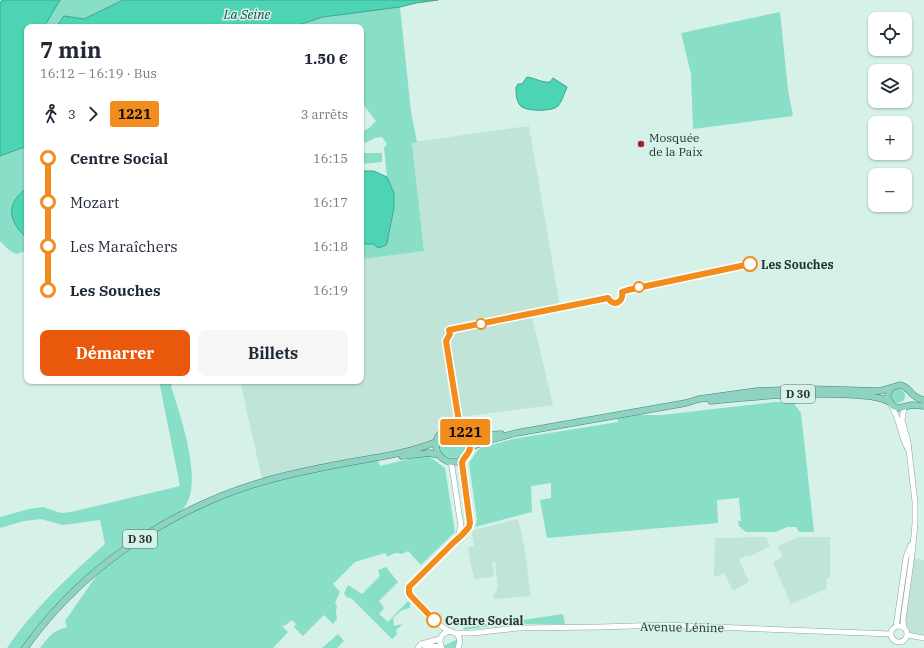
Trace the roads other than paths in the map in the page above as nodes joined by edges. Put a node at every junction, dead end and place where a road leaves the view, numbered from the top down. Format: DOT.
graph roads {
  1 [pos="890,389"];
  2 [pos="910,394"];
  3 [pos="924,400"];
  4 [pos="686,403"];
  5 [pos="889,403"];
  6 [pos="905,406"];
  7 [pos="924,406"];
  8 [pos="516,433"];
  9 [pos="468,436"];
  10 [pos="436,442"];
  11 [pos="471,448"];
  12 [pos="909,450"];
  13 [pos="439,455"];
  14 [pos="462,460"];
  15 [pos="450,462"];
  16 [pos="286,476"];
  17 [pos="458,537"];
  18 [pos="913,540"];
  19 [pos="437,622"];
  20 [pos="896,627"];
  21 [pos="904,628"];
  22 [pos="453,632"];
  23 [pos="472,633"];
  24 [pos="891,634"];
  25 [pos="907,636"];
  26 [pos="440,637"];
  27 [pos="924,638"];
  28 [pos="894,640"];
  29 [pos="900,642"];
  30 [pos="459,646"];
  31 [pos="896,647"];
  32 [pos="25,648"];
  33 [pos="418,648"];
  34 [pos="425,648"];
  35 [pos="441,648"];
  1 -- 2 [label="main road"];
  1 -- 4 [label="main road, D 30"];
  1 -- 5 [label="main road"];
  2 -- 3 [label="main road"];
  2 -- 6 [label="main road"];
  4 -- 5 [label="main road, D 30"];
  4 -- 8 [label="main road, D 30"];
  5 -- 6 [label="main road"];
  5 -- 12 [label="street"];
  6 -- 7 [label="main road"];
  6 -- 12 [label="street"];
  8 -- 9 [label="main road, D 30"];
  8 -- 11 [label="main road, D 30"];
  9 -- 10 [label="main road"];
  9 -- 11 [label="main road"];
  10 -- 13 [label="main road"];
  10 -- 16 [label="main road, D 30"];
  11 -- 14 [label="main road"];
  12 -- 18 [label="street"];
  13 -- 15 [label="main road"];
  13 -- 16 [label="main road, D 30"];
  14 -- 15 [label="main road"];
  14 -- 17 [label="street"];
  15 -- 17 [label="street"];
  16 -- 32 [label="main road, D 30"];
  17 -- 19 [label="street"];
  18 -- 20 [label="street"];
  18 -- 21 [label="street"];
  19 -- 22 [label="street"];
  19 -- 26 [label="street"];
  20 -- 21 [label="street"];
  20 -- 24 [label="street"];
  21 -- 25 [label="street"];
  22 -- 23 [label="street, Avenue Lénine"];
  22 -- 26 [label="street"];
  22 -- 30 [label="street"];
  23 -- 24 [label="street, Avenue Lénine"];
  23 -- 30 [label="street"];
  24 -- 28 [label="street"];
  25 -- 27 [label="street"];
  25 -- 29 [label="street"];
  26 -- 33 [label="street"];
  26 -- 35 [label="street"];
  28 -- 29 [label="street"];
  28 -- 31 [label="street"];
  29 -- 31 [label="street"];
  34 -- 35 [label="street"];
}
